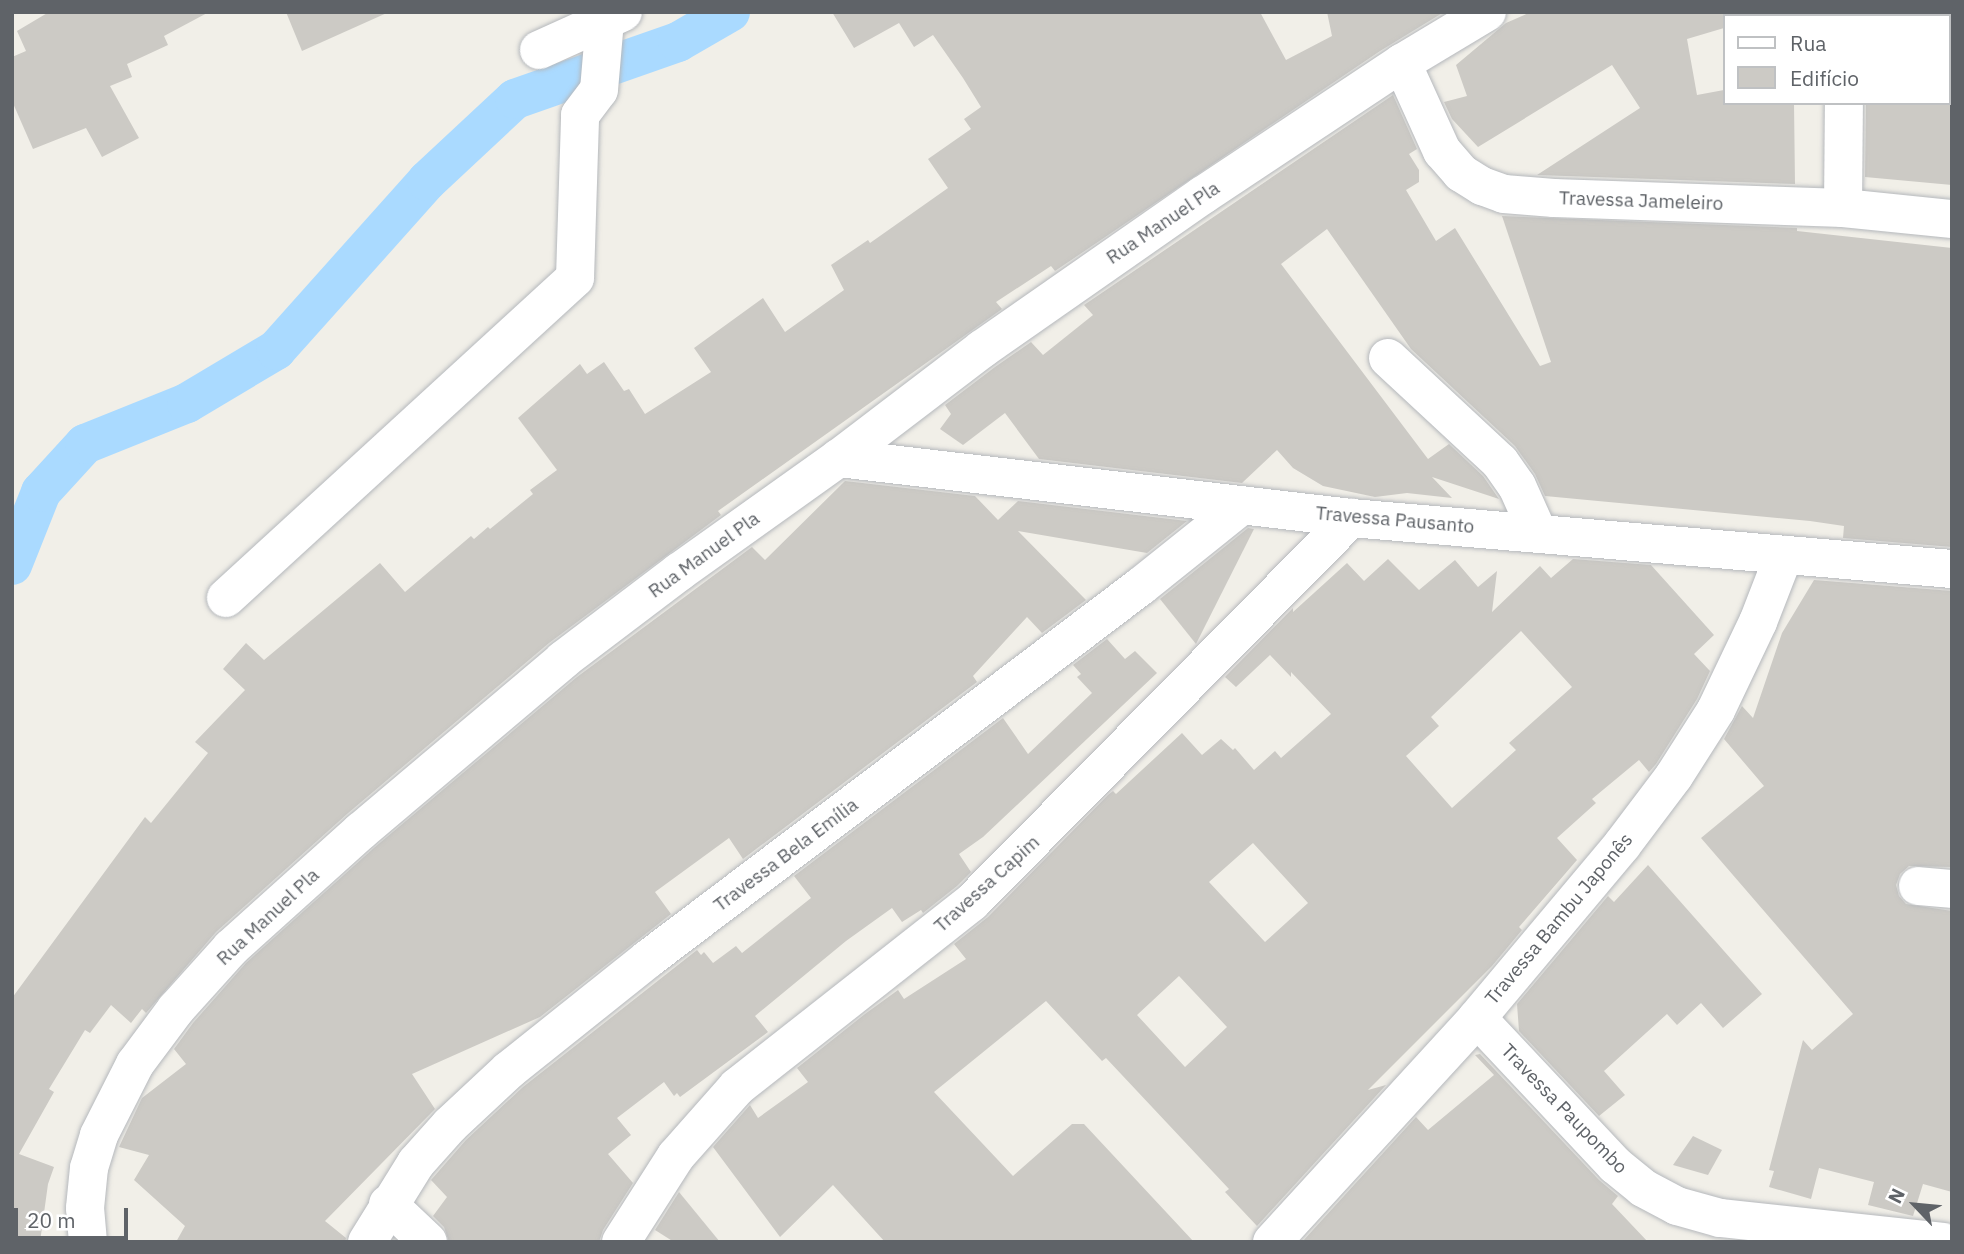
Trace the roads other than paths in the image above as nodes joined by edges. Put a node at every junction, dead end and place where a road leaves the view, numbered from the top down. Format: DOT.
graph roads {
  1 [pos="1487,12"];
  2 [pos="611,21"];
  3 [pos="539,50"];
  4 [pos="1402,63"];
  5 [pos="1844,105"];
  6 [pos="1843,208"];
  7 [pos="1952,219"];
  8 [pos="1388,358"];
  9 [pos="839,458"];
  10 [pos="1242,505"];
  11 [pos="1351,518"];
  12 [pos="1538,533"];
  13 [pos="1784,555"];
  14 [pos="1952,569"];
  15 [pos="226,598"];
  16 [pos="1477,1018"];
  17 [pos="388,1204"];
  18 [pos="88,1242"];
  19 [pos="367,1242"];
  20 [pos="428,1242"];
  21 [pos="621,1242"];
  22 [pos="1272,1242"];
  23 [pos="1943,1242"];
  1 -- 4 [label="street, Rua Manuel Pla"];
  2 -- 3 [label="street"];
  2 -- 15 [label="street"];
  4 -- 6 [label="street, Travessa Jameleiro"];
  4 -- 9 [label="street, Rua Manuel Pla"];
  5 -- 6 [label="street"];
  6 -- 7 [label="street, Travessa Jameleiro"];
  8 -- 12 [label="street"];
  9 -- 10 [label="street, Travessa Pausanto"];
  9 -- 18 [label="street, Rua Manuel Pla"];
  10 -- 11 [label="street, Travessa Pausanto"];
  10 -- 17 [label="street, Travessa Bela Emília"];
  11 -- 12 [label="street, Travessa Pausanto"];
  11 -- 21 [label="street, Travessa Capim"];
  12 -- 13 [label="street, Travessa Pausanto"];
  13 -- 14 [label="street, Travessa Pausanto"];
  13 -- 16 [label="street, Travessa Bambu Japonês"];
  16 -- 22 [label="street, Travessa Bambu Japonês"];
  16 -- 23 [label="street, Travessa Paupombo"];
  17 -- 19 [label="street, Travessa Bela Emília"];
  17 -- 20 [label="street"];
}
